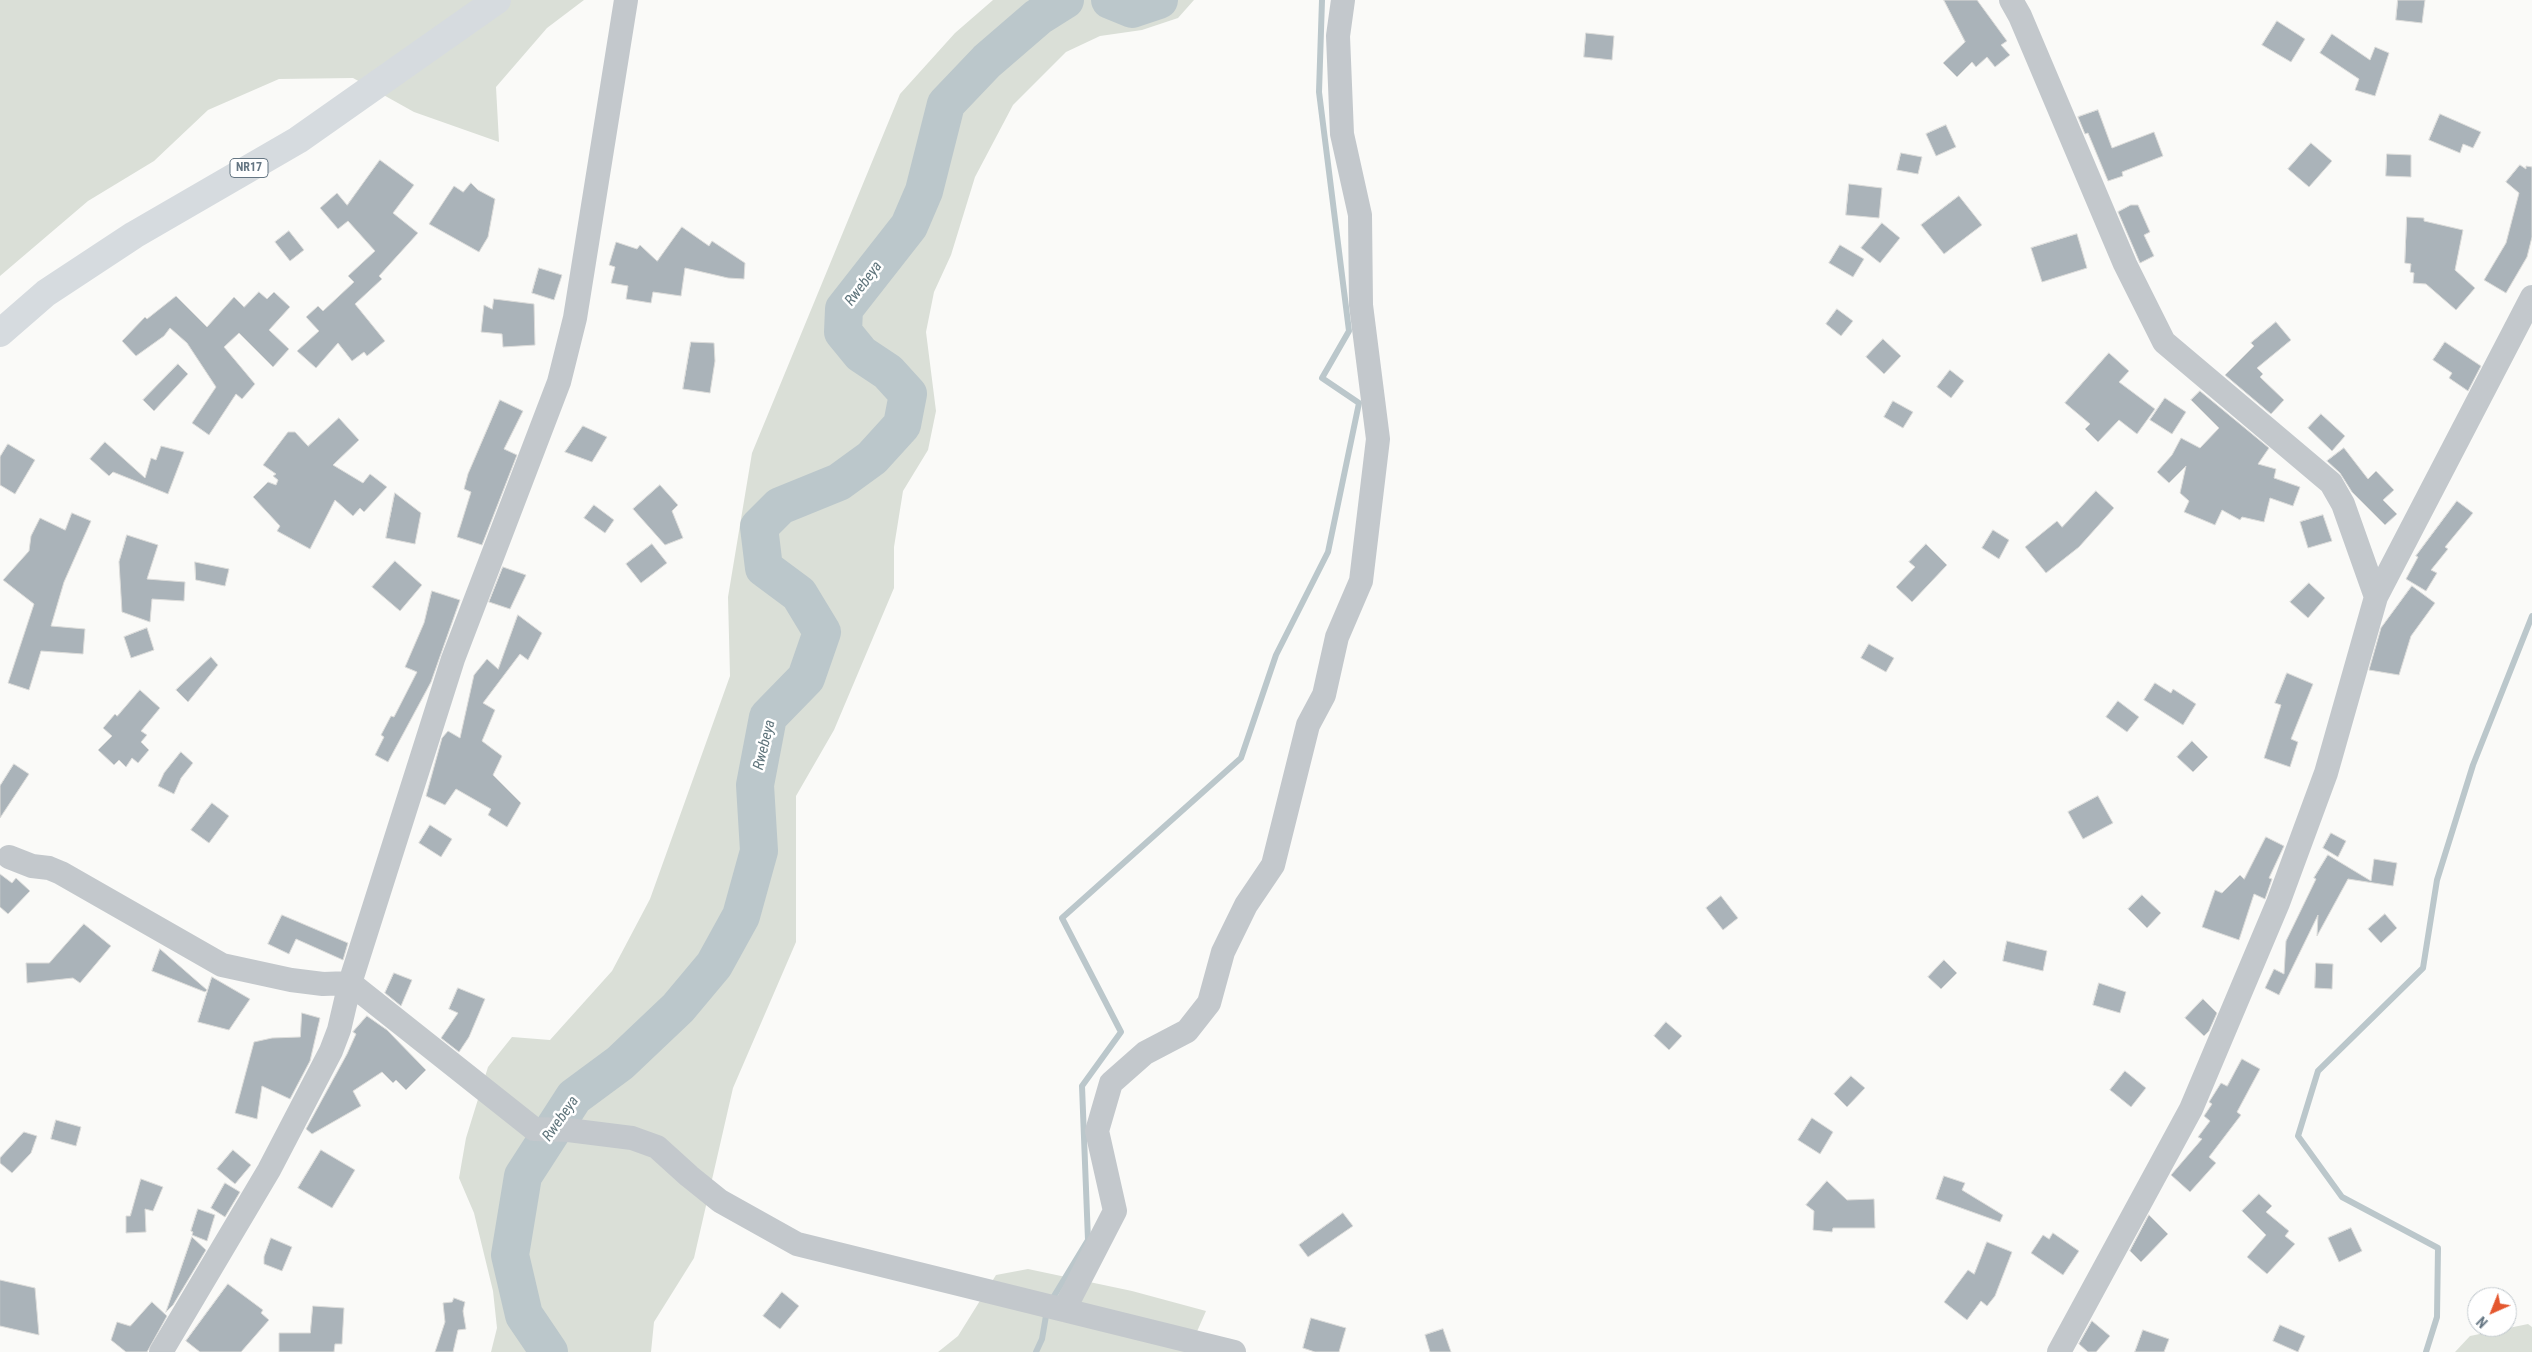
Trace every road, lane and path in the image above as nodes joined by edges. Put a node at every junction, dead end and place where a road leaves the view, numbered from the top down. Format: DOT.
graph roads {
  1 [pos="496,0"];
  2 [pos="626,0"];
  3 [pos="1343,0"];
  4 [pos="2011,0"];
  5 [pos="2532,297"];
  6 [pos="0,332"];
  7 [pos="2376,597"];
  8 [pos="9,857"];
  9 [pos="350,982"];
  10 [pos="1064,1310"];
  11 [pos="162,1352"];
  12 [pos="1234,1352"];
  13 [pos="2059,1352"];
  1 -- 6 [label="main road, NR17"];
  2 -- 9 [label="street"];
  3 -- 10 [label="street"];
  4 -- 7 [label="street"];
  5 -- 7 [label="street"];
  7 -- 13 [label="street"];
  8 -- 9 [label="street"];
  9 -- 10 [label="street"];
  9 -- 11 [label="street"];
  10 -- 12 [label="street"];
}
